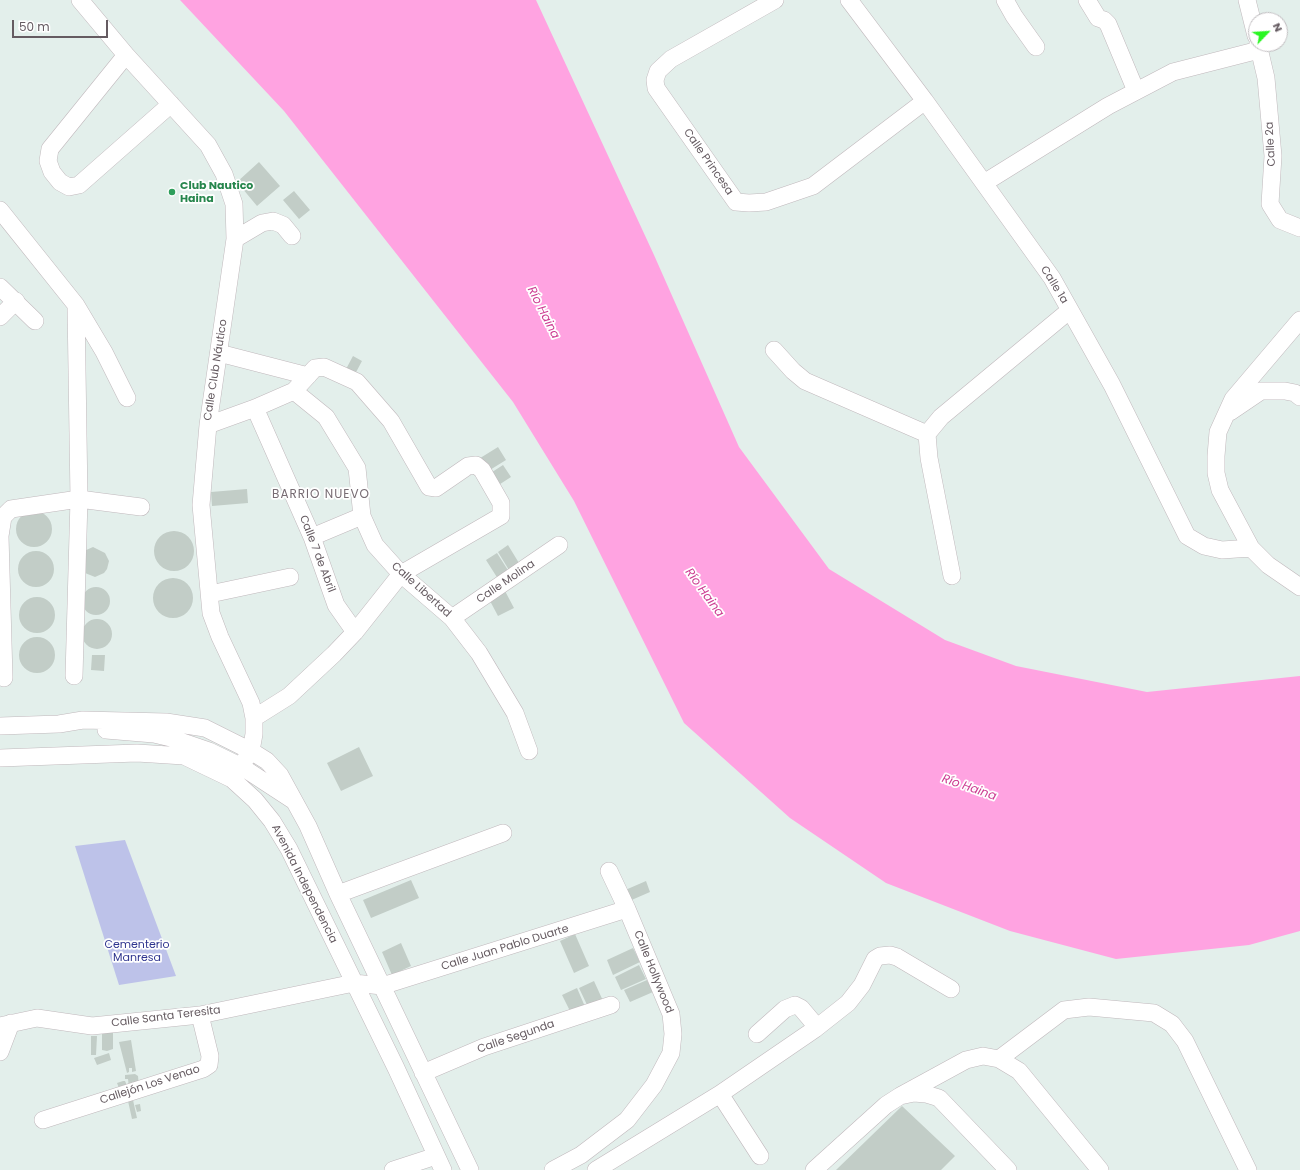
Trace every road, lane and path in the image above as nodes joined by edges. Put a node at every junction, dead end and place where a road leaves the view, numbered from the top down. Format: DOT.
graph roads {
  1 [pos="80,0"];
  2 [pos="775,0"];
  3 [pos="849,0"];
  4 [pos="1005,0"];
  5 [pos="1087,0"];
  6 [pos="1247,0"];
  7 [pos="1250,12"];
  8 [pos="1248,46"];
  9 [pos="1036,47"];
  10 [pos="1260,52"];
  11 [pos="126,55"];
  12 [pos="1136,91"];
  13 [pos="925,101"];
  14 [pos="171,104"];
  15 [pos="984,183"];
  16 [pos="0,210"];
  17 [pos="1300,228"];
  18 [pos="292,236"];
  19 [pos="235,239"];
  20 [pos="0,287"];
  21 [pos="16,301"];
  22 [pos="76,304"];
  23 [pos="1070,310"];
  24 [pos="0,317"];
  25 [pos="1300,320"];
  26 [pos="36,321"];
  27 [pos="774,350"];
  28 [pos="219,353"];
  29 [pos="308,376"];
  30 [pos="294,391"];
  31 [pos="1300,397"];
  32 [pos="127,398"];
  33 [pos="255,408"];
  34 [pos="1226,415"];
  35 [pos="208,425"];
  36 [pos="927,434"];
  37 [pos="79,499"];
  38 [pos="140,507"];
  39 [pos="362,516"];
  40 [pos="312,537"];
  41 [pos="560,546"];
  42 [pos="1251,548"];
  43 [pos="401,574"];
  44 [pos="952,576"];
  45 [pos="290,577"];
  46 [pos="1300,587"];
  47 [pos="210,594"];
  48 [pos="452,618"];
  49 [pos="355,632"];
  50 [pos="74,676"];
  51 [pos="4,678"];
  52 [pos="254,718"];
  53 [pos="59,724"];
  54 [pos="0,726"];
  55 [pos="251,751"];
  56 [pos="529,752"];
  57 [pos="0,758"];
  58 [pos="237,773"];
  59 [pos="294,801"];
  60 [pos="504,833"];
  61 [pos="314,840"];
  62 [pos="289,849"];
  63 [pos="609,871"];
  64 [pos="338,894"];
  65 [pos="627,909"];
  66 [pos="354,983"];
  67 [pos="382,986"];
  68 [pos="951,989"];
  69 [pos="611,1005"];
  70 [pos="200,1015"];
  71 [pos="6,1024"];
  72 [pos="817,1026"];
  73 [pos="757,1034"];
  74 [pos="0,1052"];
  75 [pos="999,1059"];
  76 [pos="422,1073"];
  77 [pos="720,1094"];
  78 [pos="900,1096"];
  79 [pos="43,1120"];
  80 [pos="760,1156"];
  81 [pos="440,1163"];
  82 [pos="393,1170"];
  83 [pos="470,1170"];
  84 [pos="553,1170"];
  85 [pos="596,1170"];
  86 [pos="814,1170"];
  87 [pos="1008,1170"];
  88 [pos="1100,1170"];
  89 [pos="1248,1170"];
  1 -- 11 [label="street, Calle Club Náutico"];
  2 -- 13 [label="street, Calle Princesa"];
  3 -- 13 [label="street, Calle 1a"];
  4 -- 9 [label="street"];
  5 -- 12 [label="street"];
  6 -- 7 [label="street, Calle 2a"];
  8 -- 12 [label="street"];
  10 -- 17 [label="street, Calle 2a"];
  11 -- 14 [label="street, Calle Club Náutico"];
  11 -- 14 [label="street"];
  12 -- 15 [label="street"];
  13 -- 15 [label="street, Calle 1a"];
  14 -- 19 [label="street, Calle Club Náutico"];
  15 -- 23 [label="street, Calle 1a"];
  16 -- 22 [label="street"];
  18 -- 19 [label="street"];
  19 -- 28 [label="street, Calle Club Náutico"];
  20 -- 21 [label="street"];
  21 -- 24 [label="street"];
  21 -- 26 [label="street"];
  22 -- 32 [label="street"];
  22 -- 37 [label="street"];
  23 -- 36 [label="street"];
  23 -- 42 [label="street, Calle 1a"];
  25 -- 34 [label="street"];
  27 -- 36 [label="street"];
  28 -- 29 [label="street"];
  28 -- 35 [label="street, Calle Club Náutico"];
  29 -- 30 [label="street"];
  29 -- 43 [label="street"];
  30 -- 33 [label="street"];
  30 -- 39 [label="street, Calle Libertad"];
  31 -- 34 [label="street"];
  33 -- 35 [label="street"];
  33 -- 40 [label="street, Calle 7 de Abril"];
  34 -- 42 [label="street"];
  35 -- 47 [label="street, Calle Club Náutico"];
  36 -- 44 [label="street"];
  37 -- 38 [label="street"];
  37 -- 50 [label="street"];
  37 -- 51 [label="street"];
  39 -- 40 [label="street"];
  39 -- 43 [label="street, Calle Libertad"];
  40 -- 49 [label="street, Calle 7 de Abril"];
  41 -- 48 [label="street, Calle Molina"];
  42 -- 46 [label="street"];
  43 -- 48 [label="street, Calle Libertad"];
  43 -- 49 [label="street"];
  45 -- 47 [label="street"];
  47 -- 52 [label="street, Calle Club Náutico"];
  48 -- 56 [label="street, Calle Libertad"];
  49 -- 52 [label="street"];
  52 -- 55 [label="street, Calle Club Náutico"];
  53 -- 54 [label="street, Avenida Independencia"];
  53 -- 55 [label="street, Avenida Independencia"];
  53 -- 58 [label="street, Avenida Independencia"];
  55 -- 58 [label="street"];
  55 -- 59 [label="street, Avenida Independencia"];
  57 -- 58 [label="street, Avenida Independencia"];
  58 -- 59 [label="street, Avenida Independencia"];
  58 -- 62 [label="street, Avenida Independencia"];
  59 -- 61 [label="street, Avenida Independencia"];
  60 -- 64 [label="street"];
  61 -- 62 [label="street"];
  61 -- 64 [label="street, Avenida Independencia"];
  62 -- 66 [label="street, Avenida Independencia"];
  63 -- 65 [label="street, Calle Hollywood"];
  64 -- 67 [label="street, Avenida Independencia"];
  65 -- 67 [label="street, Calle Juan Pablo Duarte"];
  65 -- 84 [label="street, Calle Hollywood"];
  66 -- 67 [label="street, Calle Santa Teresita"];
  66 -- 70 [label="street, Calle Santa Teresita"];
  66 -- 81 [label="street, Avenida Independencia"];
  67 -- 76 [label="street, Avenida Independencia"];
  68 -- 72 [label="street"];
  69 -- 76 [label="street, Calle Segunda"];
  70 -- 71 [label="street, Calle Santa Teresita"];
  70 -- 79 [label="street, Callejón Los Venao"];
  71 -- 74 [label="street"];
  72 -- 73 [label="street"];
  72 -- 77 [label="street"];
  75 -- 78 [label="street"];
  75 -- 88 [label="street"];
  75 -- 89 [label="street"];
  76 -- 83 [label="street, Avenida Independencia"];
  77 -- 80 [label="street"];
  77 -- 85 [label="street"];
  78 -- 86 [label="street"];
  78 -- 87 [label="street"];
  81 -- 82 [label="street"];
}
